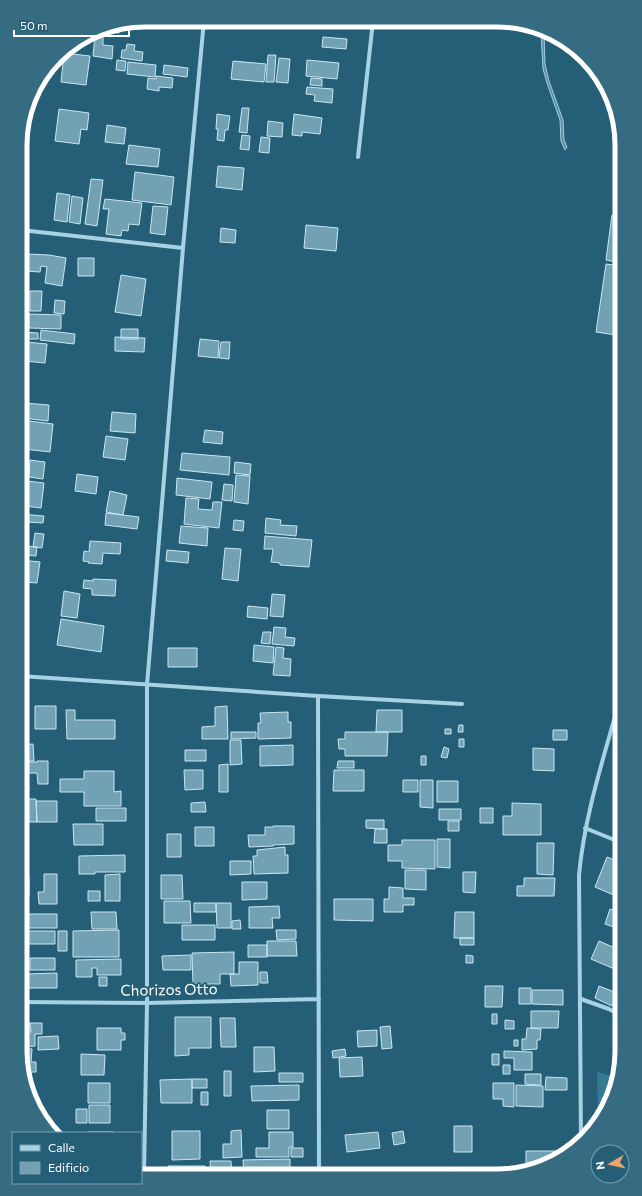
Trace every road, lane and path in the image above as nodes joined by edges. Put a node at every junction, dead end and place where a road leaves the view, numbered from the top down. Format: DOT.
graph roads {
  1 [pos="203,27"];
  2 [pos="373,27"];
  3 [pos="358,156"];
  4 [pos="27,231"];
  5 [pos="183,248"];
  6 [pos="27,676"];
  7 [pos="147,684"];
  8 [pos="318,696"];
  9 [pos="462,704"];
  10 [pos="615,717"];
  11 [pos="586,828"];
  12 [pos="615,840"];
  13 [pos="318,999"];
  14 [pos="580,999"];
  15 [pos="27,1002"];
  16 [pos="147,1003"];
  17 [pos="615,1012"];
  18 [pos="581,1135"];
  19 [pos="144,1169"];
  20 [pos="319,1169"];
  1 -- 5 [label="street"];
  2 -- 3 [label="street"];
  4 -- 5 [label="street"];
  5 -- 7 [label="street"];
  6 -- 7 [label="street"];
  7 -- 8 [label="street"];
  7 -- 16 [label="street"];
  8 -- 9 [label="street"];
  8 -- 13 [label="street"];
  10 -- 11 [label="street"];
  11 -- 12 [label="street"];
  11 -- 14 [label="street"];
  13 -- 16 [label="street, Chorizos Otto"];
  13 -- 20 [label="street"];
  14 -- 17 [label="street"];
  14 -- 18 [label="street"];
  15 -- 16 [label="street, Chorizos Otto"];
  16 -- 19 [label="street"];
}
